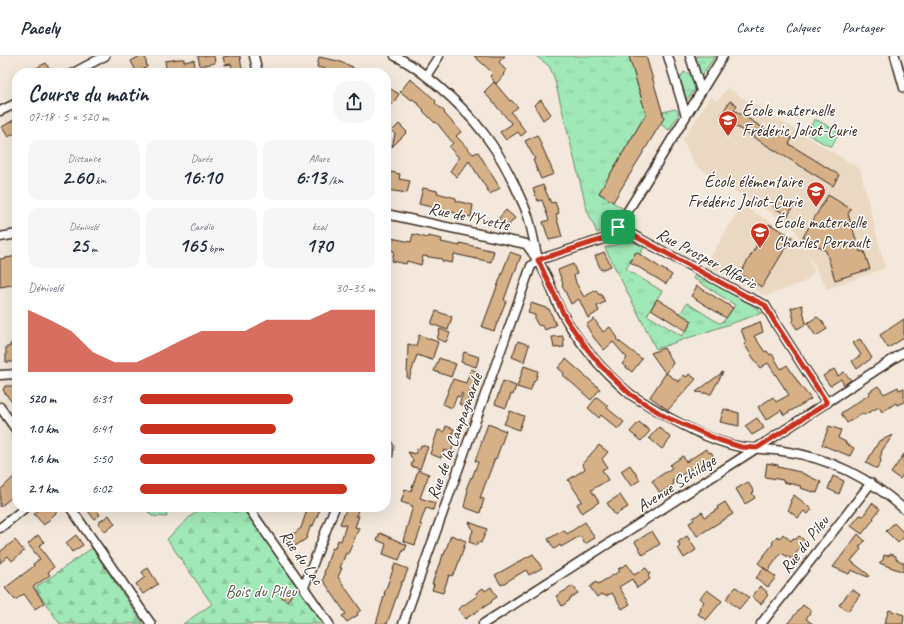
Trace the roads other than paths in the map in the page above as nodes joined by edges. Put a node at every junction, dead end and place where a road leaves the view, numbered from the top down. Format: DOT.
graph roads {
  1 [pos="105,56"];
  2 [pos="254,56"];
  3 [pos="395,56"];
  4 [pos="439,56"];
  5 [pos="668,56"];
  6 [pos="690,56"];
  7 [pos="723,56"];
  8 [pos="895,56"];
  9 [pos="82,68"];
  10 [pos="257,68"];
  11 [pos="426,76"];
  12 [pos="904,88"];
  13 [pos="701,91"];
  14 [pos="12,105"];
  15 [pos="0,111"];
  16 [pos="686,116"];
  17 [pos="391,215"];
  18 [pos="618,227"];
  19 [pos="12,235"];
  20 [pos="0,237"];
  21 [pos="538,260"];
  22 [pos="904,352"];
  23 [pos="12,374"];
  24 [pos="0,375"];
  25 [pos="827,403"];
  26 [pos="0,407"];
  27 [pos="12,424"];
  28 [pos="757,448"];
  29 [pos="871,483"];
  30 [pos="904,508"];
  31 [pos="20,512"];
  32 [pos="73,512"];
  33 [pos="252,512"];
  34 [pos="332,512"];
  35 [pos="0,528"];
  36 [pos="304,587"];
  37 [pos="150,624"];
  38 [pos="330,624"];
  39 [pos="403,624"];
  40 [pos="483,624"];
  41 [pos="761,624"];
  1 -- 9 [label="street"];
  2 -- 10 [label="street"];
  3 -- 11 [label="street"];
  4 -- 11 [label="street"];
  5 -- 16 [label="street"];
  6 -- 13 [label="street"];
  7 -- 13 [label="street"];
  8 -- 12 [label="street"];
  11 -- 21 [label="street"];
  13 -- 16 [label="street"];
  14 -- 15 [label="street"];
  16 -- 18 [label="street"];
  17 -- 21 [label="street, Rue de l'Yvette"];
  18 -- 21 [label="street"];
  18 -- 25 [label="street, Rue Prosper Alfaric"];
  19 -- 20 [label="street"];
  21 -- 28 [label="street"];
  21 -- 39 [label="street, Rue de la Campagnarde"];
  22 -- 25 [label="street, Avenue Schildge"];
  23 -- 24 [label="street"];
  25 -- 28 [label="street, Avenue Schildge"];
  26 -- 27 [label="street"];
  28 -- 29 [label="street"];
  28 -- 40 [label="street, Avenue Schildge"];
  29 -- 30 [label="street"];
  29 -- 41 [label="street, Rue du Pileu"];
  31 -- 35 [label="street"];
  32 -- 37 [label="street"];
  33 -- 36 [label="street, Rue du Lac"];
  34 -- 36 [label="street"];
  36 -- 38 [label="street, Rue du Lac"];
}
